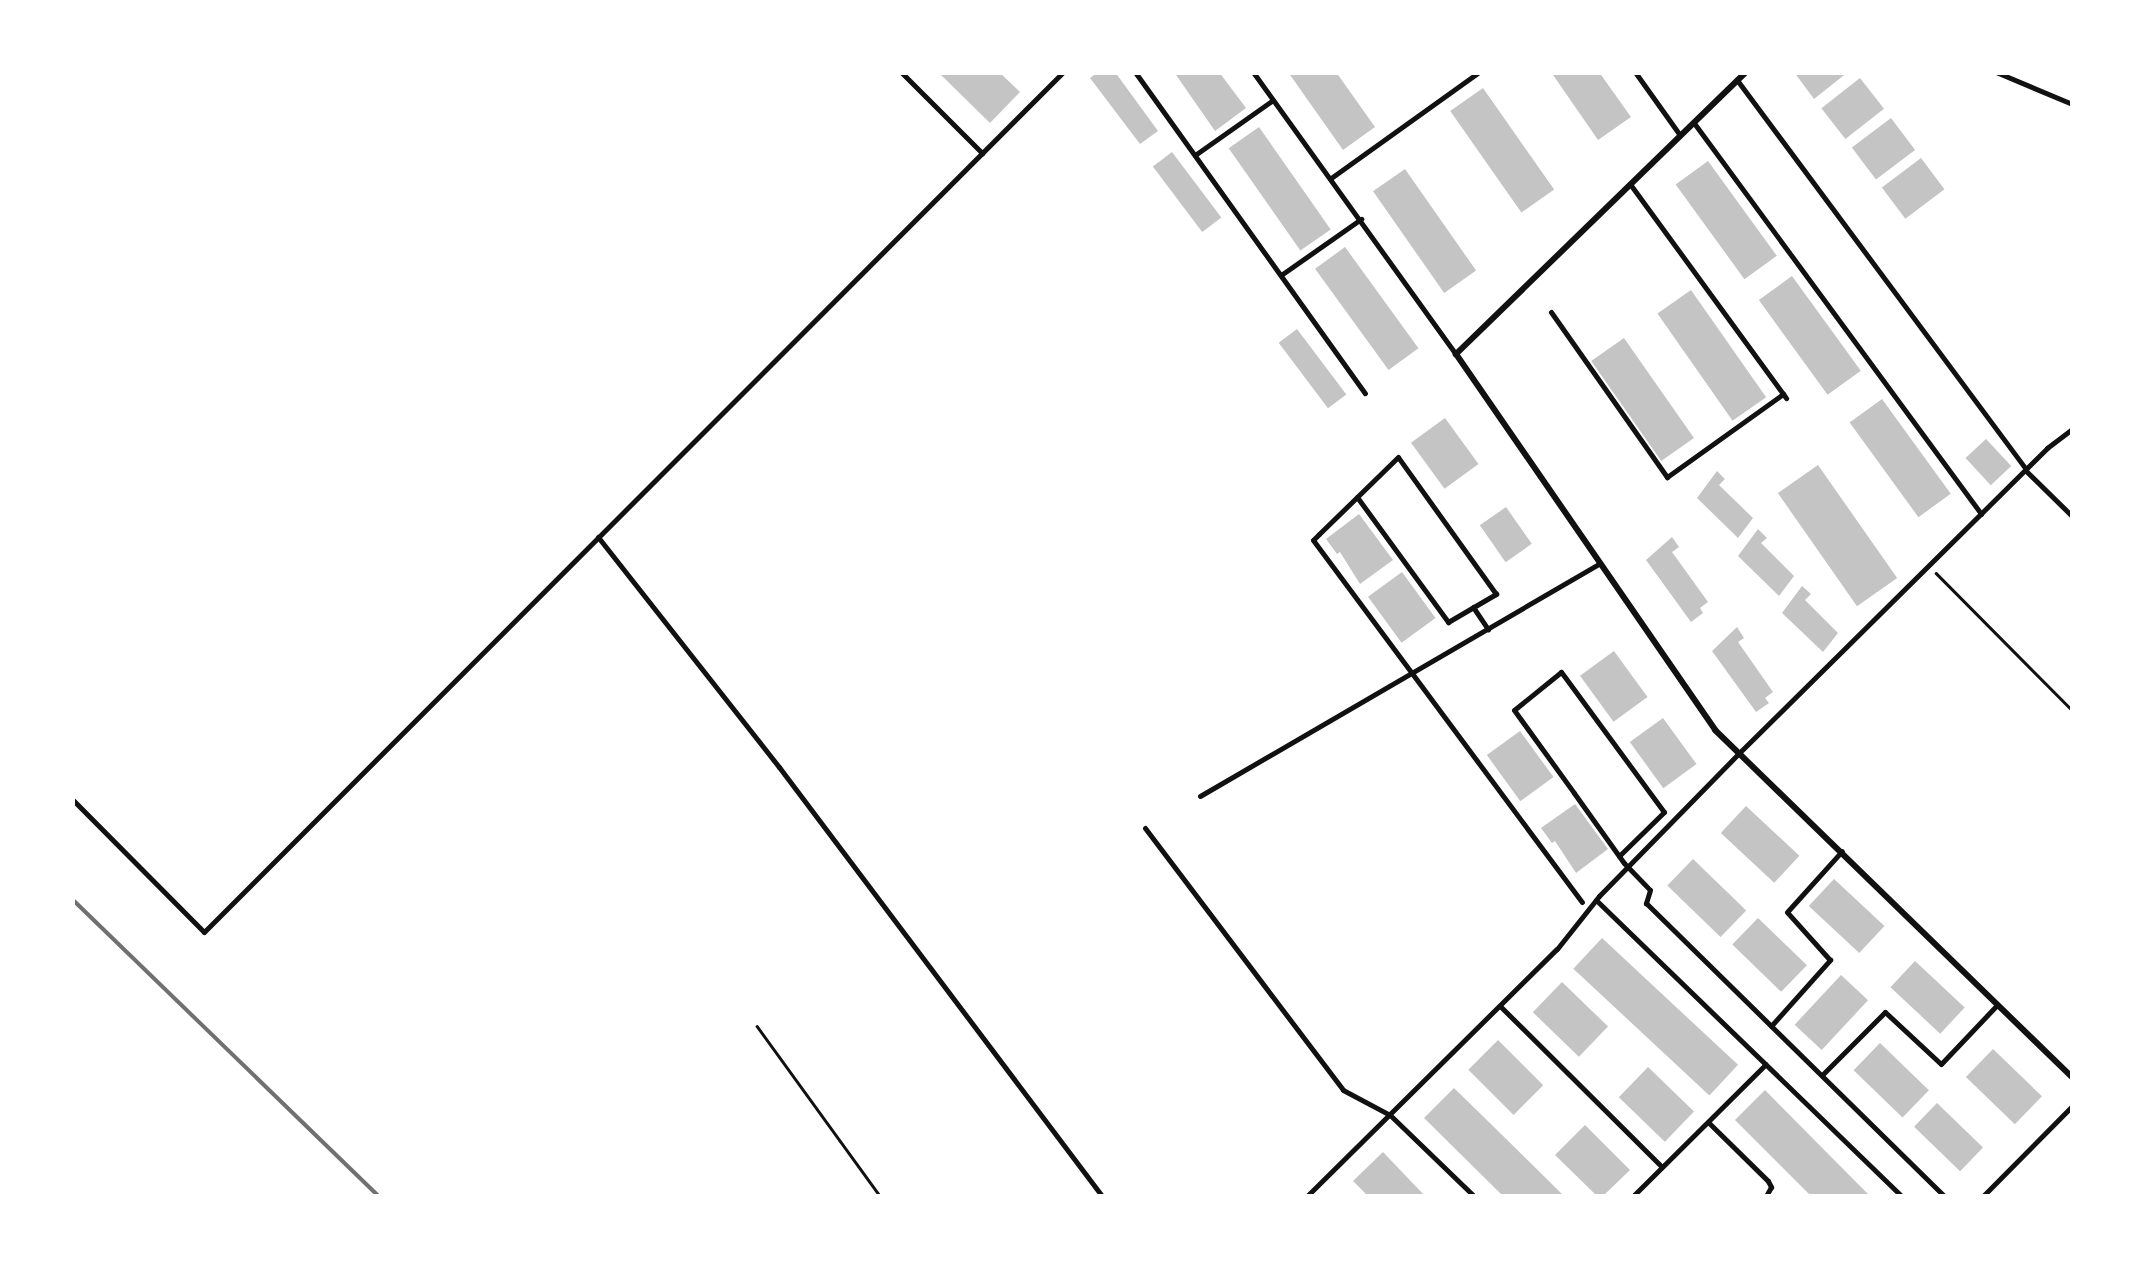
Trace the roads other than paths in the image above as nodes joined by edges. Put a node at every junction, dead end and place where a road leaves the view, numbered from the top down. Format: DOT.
graph roads {
  1 [pos="901,72"];
  2 [pos="1063,72"];
  3 [pos="1135,72"];
  4 [pos="1253,72"];
  5 [pos="1479,72"];
  6 [pos="1636,72"];
  7 [pos="1746,72"];
  8 [pos="1996,72"];
  9 [pos="1737,80"];
  10 [pos="1273,100"];
  11 [pos="2072,104"];
  12 [pos="1694,123"];
  13 [pos="1681,135"];
  14 [pos="982,153"];
  15 [pos="1195,155"];
  16 [pos="1331,178"];
  17 [pos="1630,184"];
  18 [pos="1361,219"];
  19 [pos="1281,276"];
  20 [pos="1551,312"];
  21 [pos="1456,354"];
  22 [pos="1365,393"];
  23 [pos="2072,429"];
  24 [pos="2026,470"];
  25 [pos="1357,497"];
  26 [pos="1981,514"];
  27 [pos="2072,516"];
  28 [pos="598,536"];
  29 [pos="1599,564"];
  30 [pos="1473,607"];
  31 [pos="1488,629"];
  32 [pos="1412,673"];
  33 [pos="1738,754"];
  34 [pos="1200,796"];
  35 [pos="72,799"];
  36 [pos="1145,828"];
  37 [pos="1842,851"];
  38 [pos="1619,856"];
  39 [pos="1628,868"];
  40 [pos="1596,900"];
  41 [pos="1582,902"];
  42 [pos="1997,1005"];
  43 [pos="1500,1006"];
  44 [pos="1772,1026"];
  45 [pos="1766,1064"];
  46 [pos="1822,1075"];
  47 [pos="2072,1076"];
  48 [pos="2072,1106"];
  49 [pos="1390,1115"];
  50 [pos="1708,1122"];
  51 [pos="1662,1167"];
  52 [pos="1102,1196"];
  53 [pos="1307,1196"];
  54 [pos="1474,1196"];
  55 [pos="1632,1196"];
  56 [pos="1766,1196"];
  57 [pos="1901,1196"];
  58 [pos="1944,1196"];
  59 [pos="1984,1196"];
  1 -- 14 [label="street"];
  2 -- 14 [label="street"];
  3 -- 15 [label="street"];
  4 -- 10 [label="street"];
  5 -- 16 [label="street"];
  6 -- 13 [label="street"];
  7 -- 9 [label="street"];
  8 -- 11 [label="street"];
  9 -- 12 [label="street"];
  9 -- 24 [label="street"];
  10 -- 15 [label="street"];
  10 -- 16 [label="street"];
  12 -- 13 [label="street"];
  12 -- 26 [label="street"];
  13 -- 17 [label="street"];
  14 -- 28 [label="street"];
  15 -- 19 [label="street"];
  16 -- 18 [label="street"];
  17 -- 20 [label="street"];
  17 -- 21 [label="street"];
  18 -- 19 [label="street"];
  18 -- 21 [label="street"];
  19 -- 22 [label="street"];
  21 -- 29 [label="street"];
  23 -- 24 [label="street"];
  24 -- 26 [label="street"];
  24 -- 27 [label="street"];
  25 -- 30 [label="street"];
  25 -- 30 [label="street"];
  25 -- 32 [label="street"];
  26 -- 33 [label="street"];
  28 -- 35 [label="street"];
  28 -- 52 [label="street"];
  29 -- 31 [label="street"];
  29 -- 33 [label="street"];
  30 -- 31 [label="street"];
  31 -- 32 [label="street"];
  32 -- 34 [label="street"];
  32 -- 41 [label="street"];
  33 -- 37 [label="street"];
  33 -- 39 [label="street"];
  36 -- 49 [label="street"];
  37 -- 42 [label="street"];
  37 -- 44 [label="street"];
  38 -- 38 [label="street"];
  38 -- 39 [label="street"];
  39 -- 40 [label="street"];
  39 -- 44 [label="street"];
  40 -- 43 [label="street"];
  40 -- 45 [label="street"];
  42 -- 46 [label="street"];
  42 -- 47 [label="street"];
  43 -- 49 [label="street"];
  43 -- 51 [label="street"];
  44 -- 46 [label="street"];
  45 -- 50 [label="street"];
  45 -- 57 [label="street"];
  46 -- 58 [label="street"];
  48 -- 59 [label="street"];
  49 -- 53 [label="street"];
  49 -- 54 [label="street"];
  50 -- 51 [label="street"];
  50 -- 56 [label="street"];
  51 -- 55 [label="street"];
}
